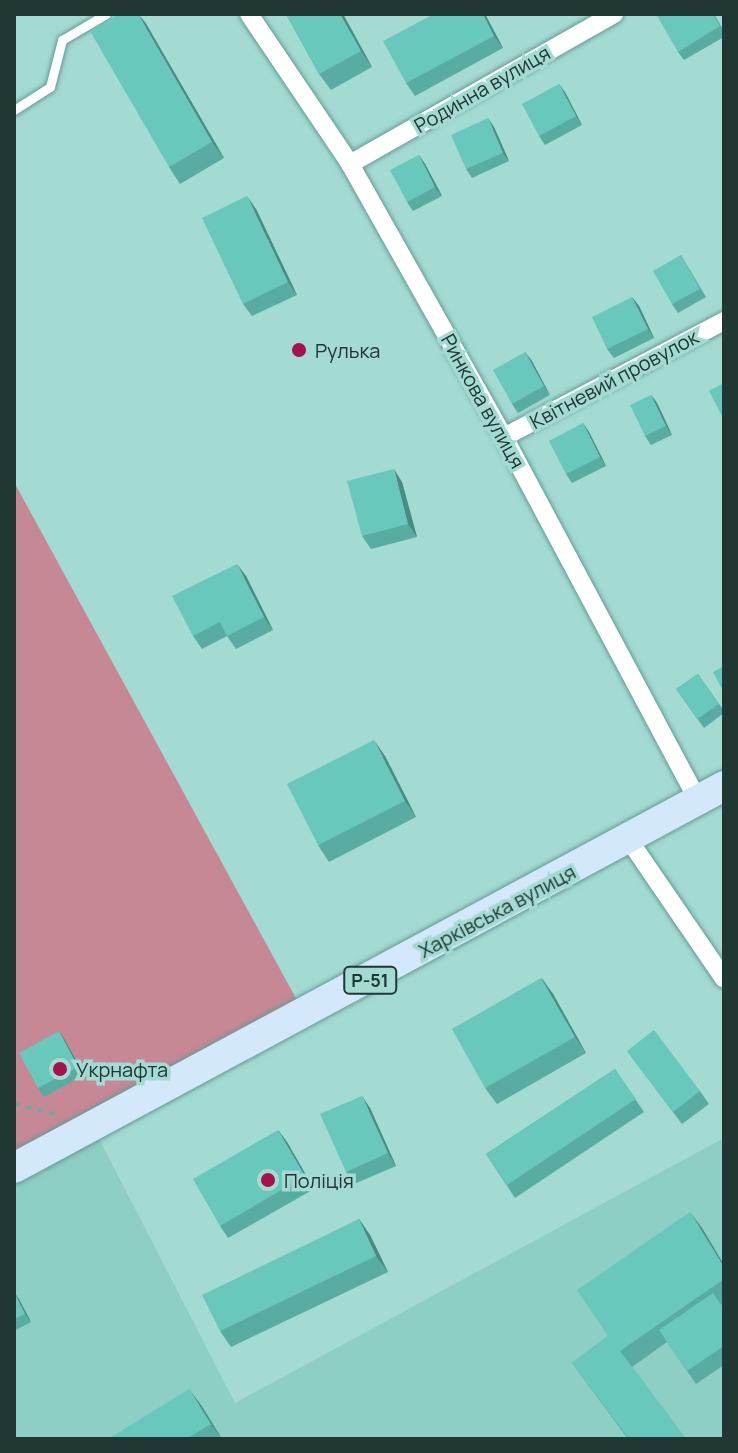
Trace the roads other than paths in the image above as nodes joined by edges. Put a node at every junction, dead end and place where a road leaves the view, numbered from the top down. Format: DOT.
graph roads {
  1 [pos="106,14"];
  2 [pos="249,14"];
  3 [pos="614,14"];
  4 [pos="14,110"];
  5 [pos="350,164"];
  6 [pos="724,321"];
  7 [pos="504,437"];
  8 [pos="711,793"];
  9 [pos="629,840"];
  10 [pos="724,979"];
  11 [pos="14,1168"];
  1 -- 4 [label="lane"];
  2 -- 5 [label="street, Ринкова вулиця"];
  3 -- 5 [label="street, Родинна вулиця"];
  5 -- 7 [label="street, Ринкова вулиця"];
  6 -- 7 [label="street, Квітневий провулок"];
  7 -- 8 [label="street, Ринкова вулиця"];
  8 -- 9 [label="main road, Харківська вулиця / Р-51"];
  9 -- 10 [label="street"];
  9 -- 11 [label="main road, Харківська вулиця / Р-51"];
}
